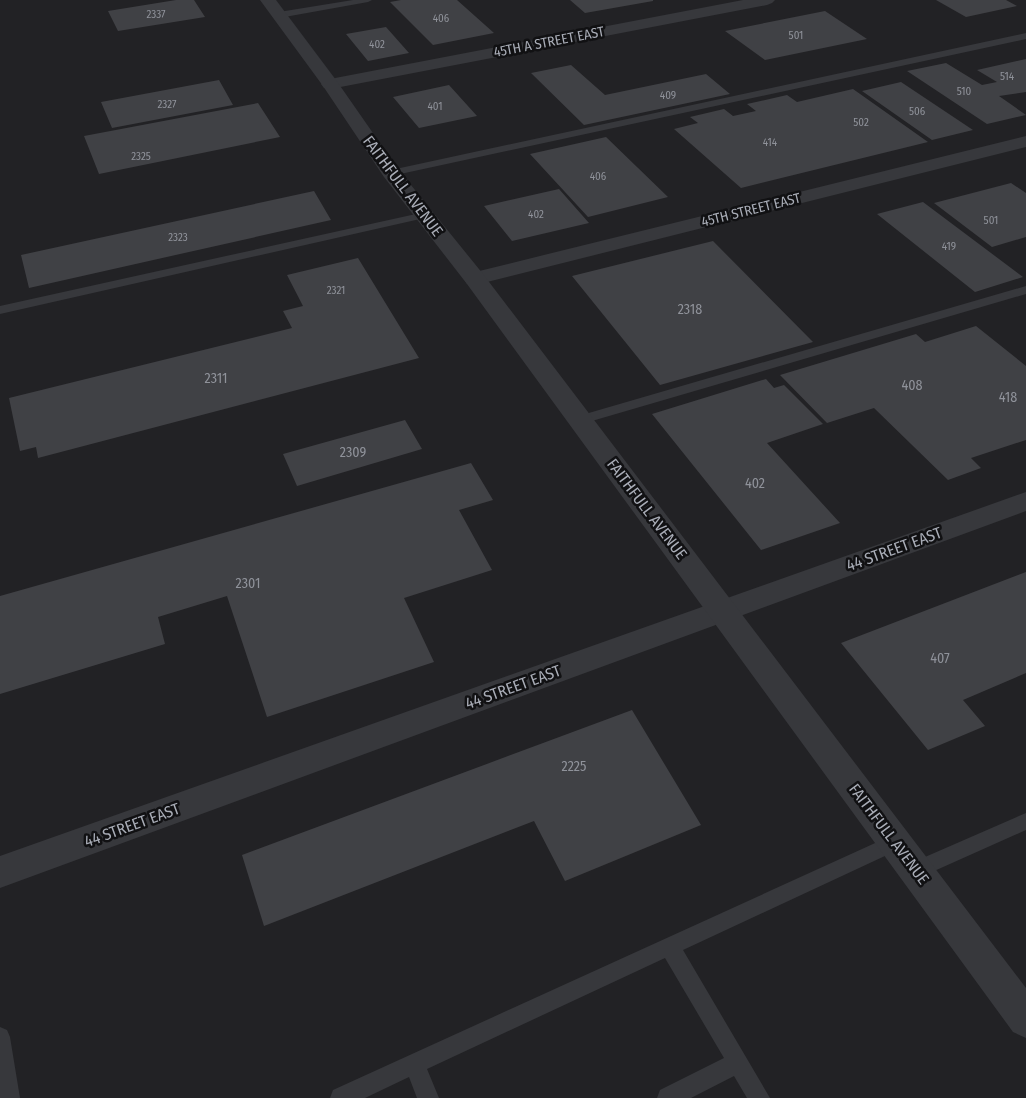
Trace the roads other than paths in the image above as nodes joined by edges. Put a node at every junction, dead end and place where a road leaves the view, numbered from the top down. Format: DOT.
graph roads {
  1 [pos="368,0"];
  2 [pos="767,0"];
  3 [pos="273,8"];
  4 [pos="1026,36"];
  5 [pos="330,84"];
  6 [pos="1026,141"];
  7 [pos="391,173"];
  8 [pos="424,215"];
  9 [pos="475,279"];
  10 [pos="1026,290"];
  11 [pos="0,310"];
  12 [pos="580,420"];
  13 [pos="1026,501"];
  14 [pos="722,611"];
  15 [pos="1026,821"];
  16 [pos="895,842"];
  17 [pos="916,870"];
  18 [pos="0,872"];
  19 [pos="670,947"];
  20 [pos="1026,1019"];
  21 [pos="0,1037"];
  22 [pos="738,1062"];
  23 [pos="414,1065"];
  24 [pos="8,1098"];
  25 [pos="341,1098"];
  26 [pos="428,1098"];
  27 [pos="668,1098"];
  28 [pos="759,1098"];
  1 -- 3 [label="lane"];
  2 -- 5 [label="street, 45TH A STREET EAST"];
  3 -- 5 [label="street, FAITHFULL AVENUE"];
  4 -- 7 [label="lane"];
  5 -- 7 [label="street, FAITHFULL AVENUE"];
  6 -- 9 [label="street, 45TH STREET EAST"];
  7 -- 8 [label="street, FAITHFULL AVENUE"];
  8 -- 9 [label="street, FAITHFULL AVENUE"];
  8 -- 11 [label="lane"];
  9 -- 12 [label="street, FAITHFULL AVENUE"];
  10 -- 12 [label="lane"];
  12 -- 14 [label="street, FAITHFULL AVENUE"];
  13 -- 14 [label="street, 44 STREET EAST"];
  14 -- 16 [label="street, FAITHFULL AVENUE"];
  14 -- 18 [label="street, 44 STREET EAST"];
  15 -- 17 [label="lane"];
  16 -- 17 [label="street, FAITHFULL AVENUE"];
  16 -- 19 [label="lane"];
  17 -- 20 [label="street, FAITHFULL AVENUE"];
  19 -- 22 [label="lane"];
  19 -- 23 [label="lane"];
  21 -- 24 [label="lane"];
  22 -- 27 [label="lane"];
  22 -- 28 [label="lane"];
  23 -- 25 [label="lane"];
  23 -- 26 [label="lane"];
}
